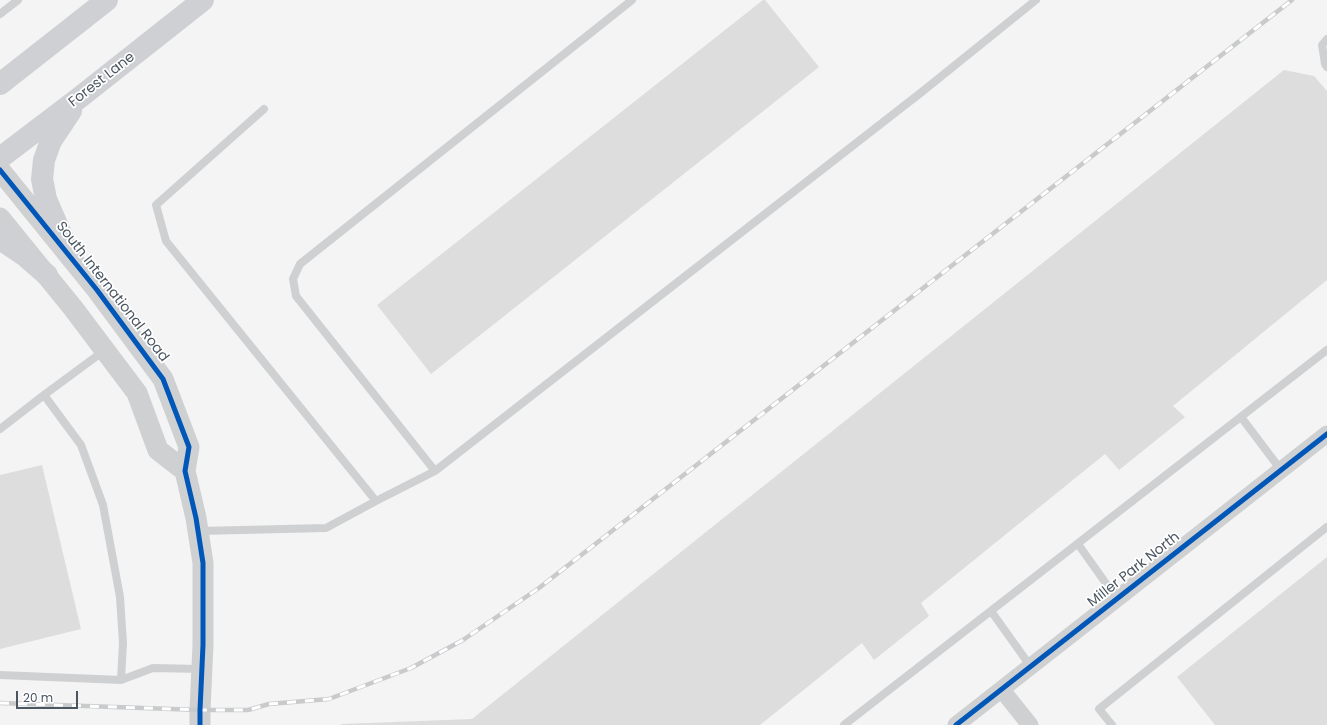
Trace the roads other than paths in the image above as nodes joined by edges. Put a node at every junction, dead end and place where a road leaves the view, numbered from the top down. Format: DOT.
graph roads {
  1 [pos="18,0"];
  2 [pos="107,0"];
  3 [pos="203,0"];
  4 [pos="632,0"];
  5 [pos="1036,0"];
  6 [pos="0,14"];
  7 [pos="1327,39"];
  8 [pos="1327,67"];
  9 [pos="0,84"];
  10 [pos="79,98"];
  11 [pos="264,109"];
  12 [pos="0,158"];
  13 [pos="0,170"];
  14 [pos="0,218"];
  15 [pos="0,239"];
  16 [pos="70,258"];
  17 [pos="46,275"];
  18 [pos="105,350"];
  19 [pos="1327,350"];
  20 [pos="44,395"];
  21 [pos="1241,417"];
  22 [pos="0,429"];
  23 [pos="1327,434"];
  24 [pos="1281,470"];
  25 [pos="185,471"];
  26 [pos="435,471"];
  27 [pos="376,501"];
  28 [pos="1327,527"];
  29 [pos="198,531"];
  30 [pos="1078,544"];
  31 [pos="1117,599"];
  32 [pos="991,611"];
  33 [pos="1031,667"];
  34 [pos="202,669"];
  35 [pos="0,675"];
  36 [pos="121,680"];
  37 [pos="1002,690"];
  38 [pos="200,725"];
  39 [pos="844,725"];
  40 [pos="956,725"];
  41 [pos="1030,725"];
  42 [pos="1112,725"];
  1 -- 6 [label="lane"];
  2 -- 9 [label="main road"];
  3 -- 10 [label="main road, Forest Lane"];
  4 -- 26 [label="lane"];
  5 -- 26 [label="lane"];
  7 -- 8 [label="lane"];
  10 -- 12 [label="main road, Forest Lane"];
  10 -- 16 [label="main road"];
  11 -- 27 [label="lane"];
  13 -- 16 [label="street, South International Road"];
  14 -- 17 [label="street"];
  15 -- 17 [label="main road"];
  16 -- 25 [label="street, South International Road"];
  17 -- 18 [label="street"];
  18 -- 20 [label="lane"];
  18 -- 25 [label="street"];
  19 -- 21 [label="lane"];
  20 -- 22 [label="lane"];
  20 -- 36 [label="lane"];
  21 -- 24 [label="lane"];
  21 -- 30 [label="lane"];
  23 -- 24 [label="street, Miller Park North"];
  24 -- 31 [label="street, Miller Park North"];
  25 -- 29 [label="street, South International Road"];
  26 -- 27 [label="lane"];
  27 -- 29 [label="lane"];
  28 -- 42 [label="lane"];
  29 -- 34 [label="street, South International Road"];
  30 -- 31 [label="lane"];
  30 -- 32 [label="lane"];
  31 -- 33 [label="street, Miller Park North"];
  32 -- 33 [label="lane"];
  32 -- 39 [label="lane"];
  33 -- 37 [label="street, Miller Park North"];
  34 -- 36 [label="lane"];
  34 -- 38 [label="street, South International Road"];
  35 -- 36 [label="lane"];
  37 -- 40 [label="street, Miller Park North"];
  37 -- 41 [label="street"];
}
